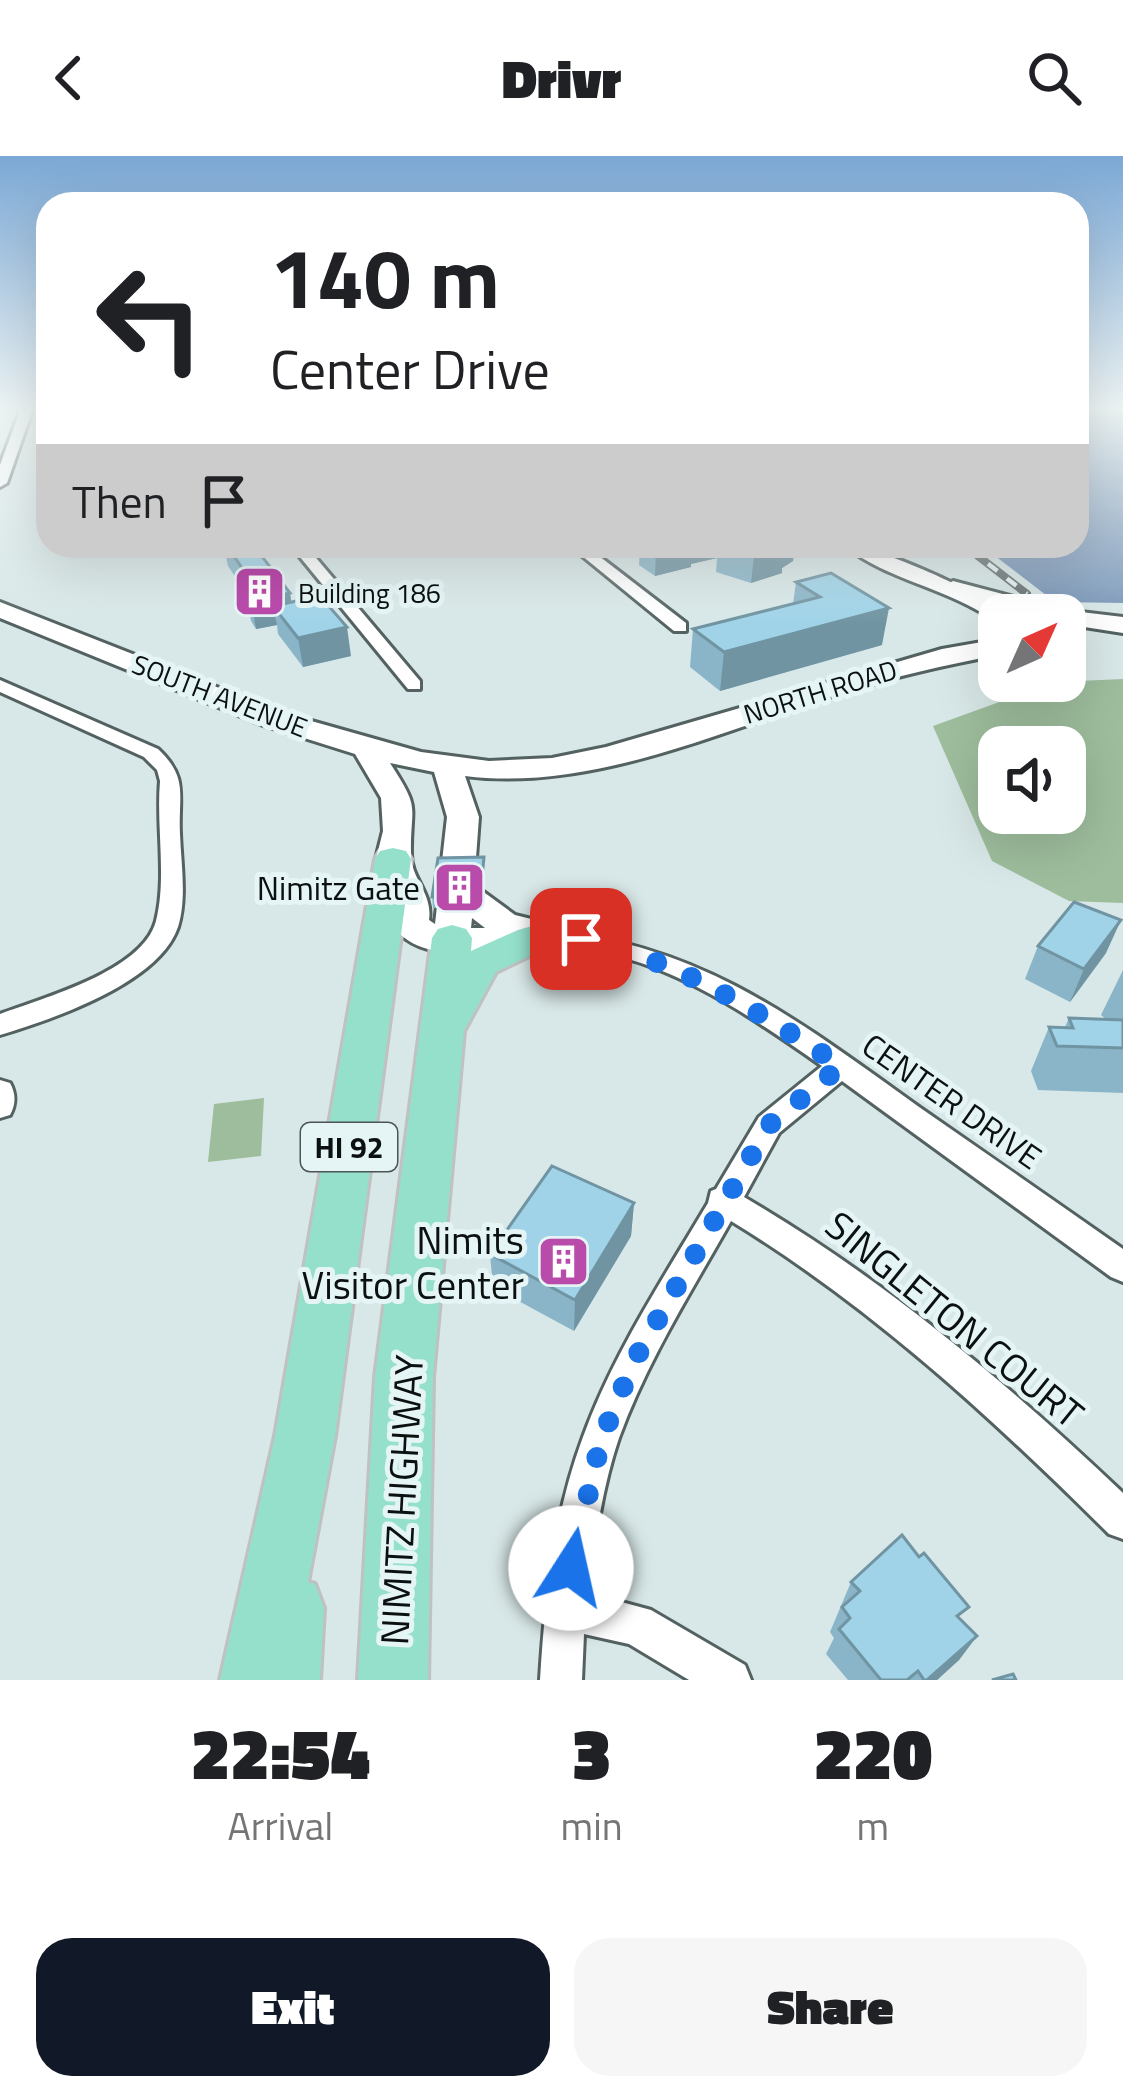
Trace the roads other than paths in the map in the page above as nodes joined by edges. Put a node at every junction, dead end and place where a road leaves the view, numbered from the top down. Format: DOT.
graph roads {
  1 [pos="308,558"];
  2 [pos="592,558"];
  3 [pos="875,558"];
  4 [pos="953,588"];
  5 [pos="978,595"];
  6 [pos="978,603"];
  7 [pos="0,609"];
  8 [pos="1086,620"];
  9 [pos="1123,625"];
  10 [pos="680,627"];
  11 [pos="978,635"];
  12 [pos="1123,635"];
  13 [pos="1086,638"];
  14 [pos="978,650"];
  15 [pos="948,654"];
  16 [pos="0,685"];
  17 [pos="414,685"];
  18 [pos="643,744"];
  19 [pos="368,751"];
  20 [pos="446,763"];
  21 [pos="535,769"];
  22 [pos="463,817"];
  23 [pos="396,845"];
  24 [pos="458,890"];
  25 [pos="452,938"];
  26 [pos="547,939"];
  27 [pos="0,1024"];
  28 [pos="441,1034"];
  29 [pos="841,1066"];
  30 [pos="0,1091"];
  31 [pos="0,1108"];
  32 [pos="722,1200"];
  33 [pos="1123,1267"];
  34 [pos="304,1436"];
  35 [pos="1123,1520"];
  36 [pos="565,1609"];
  37 [pos="255,1680"];
  38 [pos="285,1680"];
  39 [pos="393,1680"];
  40 [pos="561,1680"];
  41 [pos="730,1680"];
  1 -- 17 [label="street"];
  2 -- 10 [label="street"];
  3 -- 4 [label="street"];
  4 -- 5 [label="street"];
  4 -- 6 [label="street"];
  7 -- 19 [label="street, SOUTH AVENUE"];
  8 -- 9 [label="street"];
  11 -- 15 [label="street"];
  12 -- 13 [label="street"];
  14 -- 15 [label="street, NORTH ROAD"];
  15 -- 18 [label="street, NORTH ROAD"];
  16 -- 27 [label="street"];
  18 -- 20 [label="street, NORTH ROAD"];
  18 -- 21 [label="street, NORTH ROAD"];
  19 -- 20 [label="street, SOUTH AVENUE"];
  19 -- 23 [label="street"];
  20 -- 21 [label="street, NORTH ROAD"];
  20 -- 22 [label="street"];
  20 -- 23 [label="street"];
  21 -- 22 [label="street"];
  22 -- 24 [label="street, HI 92"];
  23 -- 25 [label="street"];
  23 -- 34 [label="main road, HI 92"];
  24 -- 25 [label="street, HI 92"];
  24 -- 26 [label="street"];
  25 -- 26 [label="street"];
  25 -- 28 [label="main road, HI 92"];
  26 -- 28 [label="main road"];
  26 -- 29 [label="street, CENTER DRIVE"];
  28 -- 39 [label="main road, NIMITZ HIGHWAY / HI 92"];
  29 -- 32 [label="street"];
  29 -- 33 [label="street, CENTER DRIVE"];
  30 -- 31 [label="street"];
  32 -- 35 [label="street, SINGLETON COURT"];
  32 -- 36 [label="street"];
  34 -- 37 [label="main road, HI 92"];
  34 -- 38 [label="main road"];
  36 -- 40 [label="street"];
  36 -- 41 [label="street"];
}
